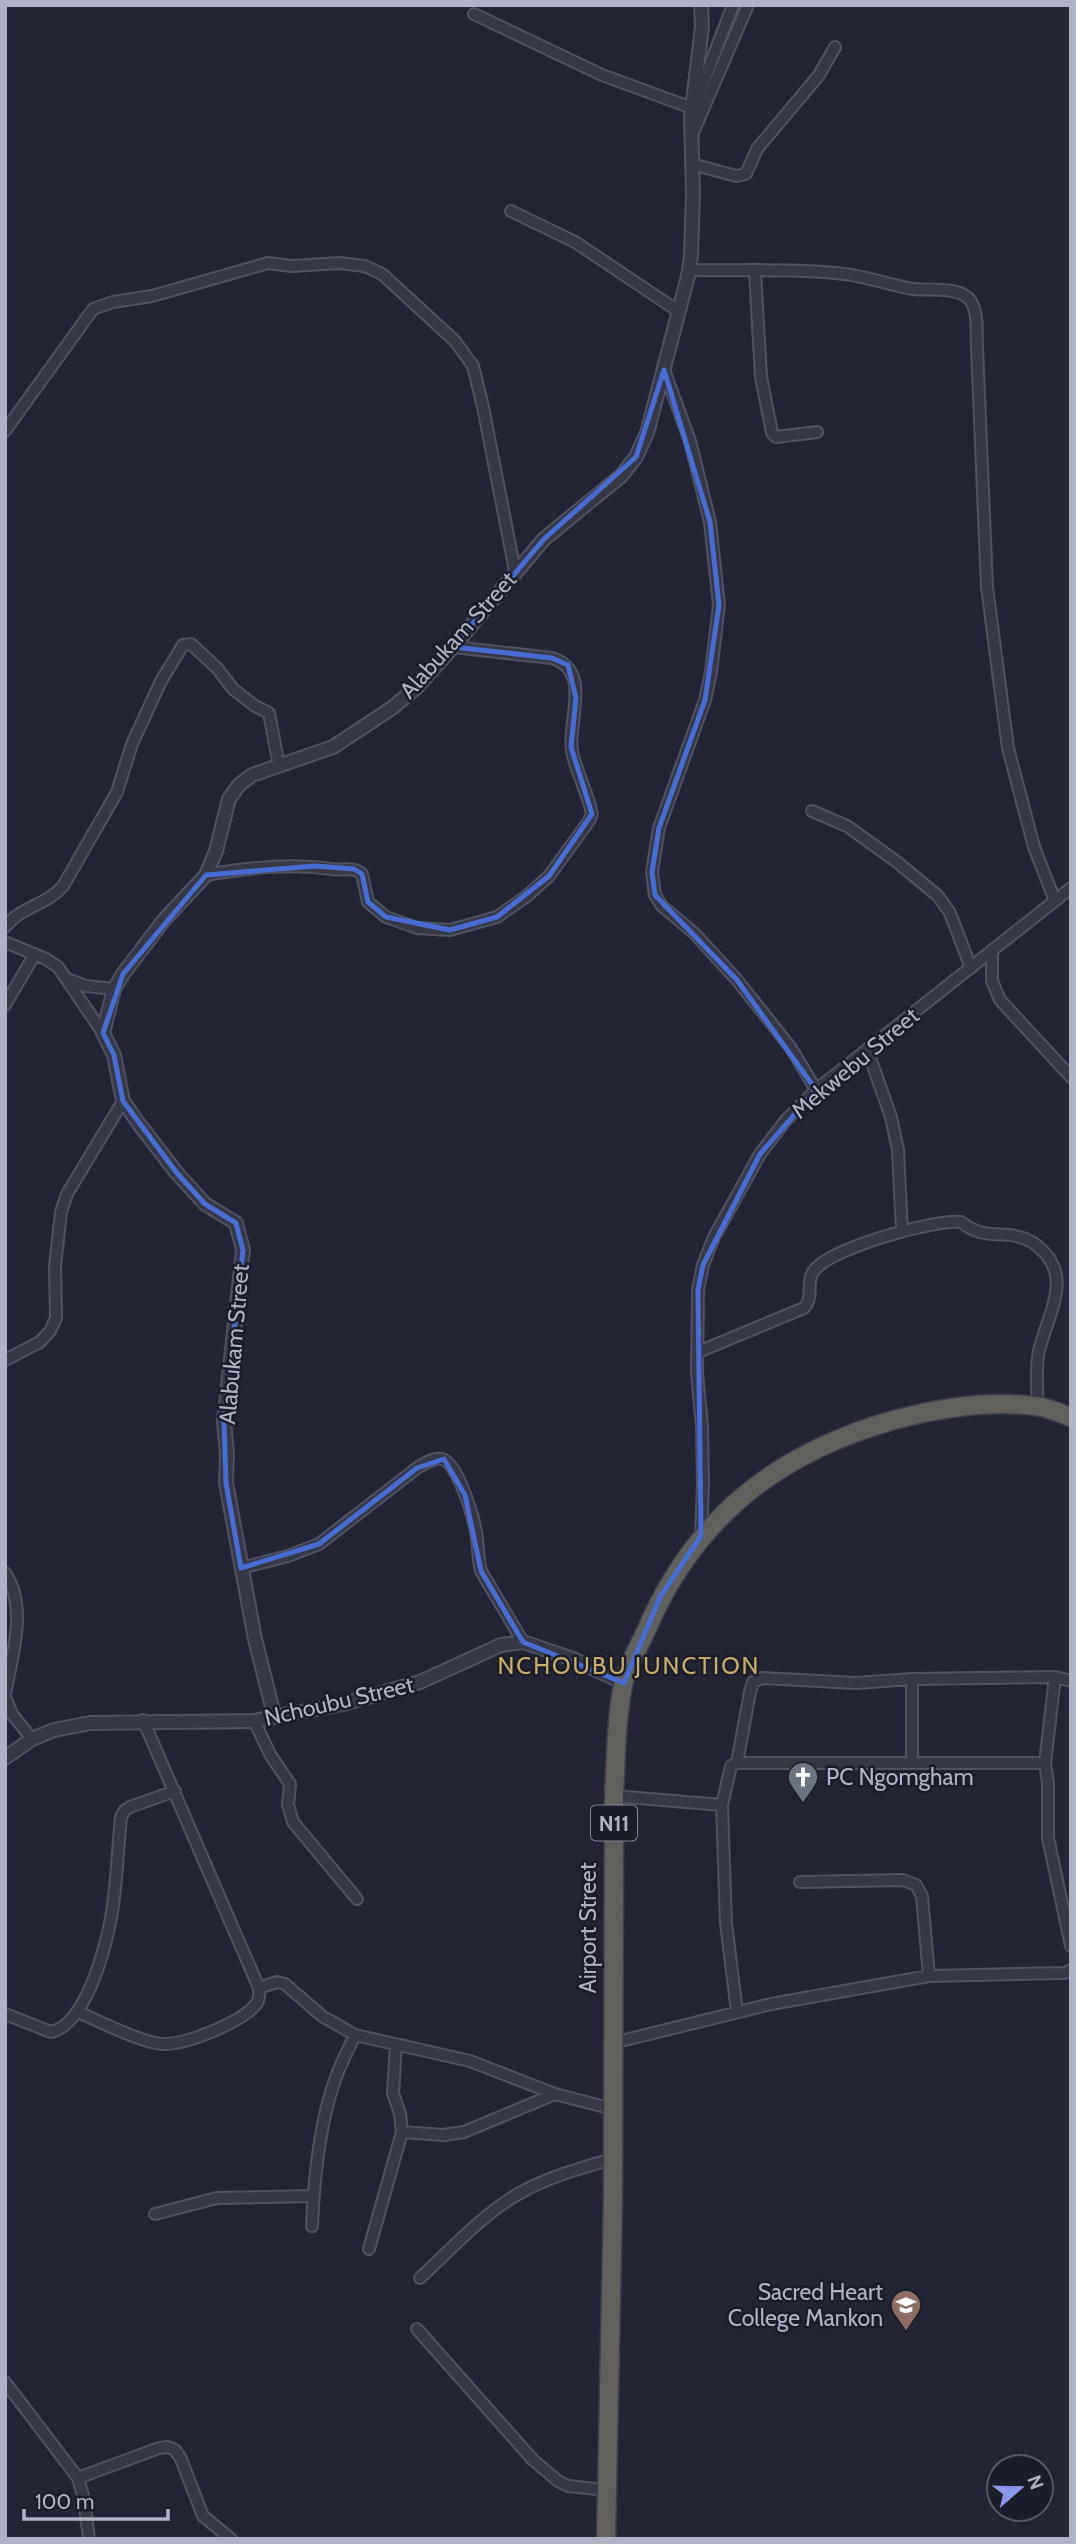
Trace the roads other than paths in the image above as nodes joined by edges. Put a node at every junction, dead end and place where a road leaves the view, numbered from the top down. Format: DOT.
graph roads {
  1 [pos="701,5"];
  2 [pos="733,5"];
  3 [pos="748,5"];
  4 [pos="474,14"];
  5 [pos="835,47"];
  6 [pos="691,112"];
  7 [pos="691,138"];
  8 [pos="692,164"];
  9 [pos="511,211"];
  10 [pos="689,270"];
  11 [pos="755,272"];
  12 [pos="678,311"];
  13 [pos="664,370"];
  14 [pos="5,431"];
  15 [pos="817,432"];
  16 [pos="515,571"];
  17 [pos="453,647"];
  18 [pos="279,766"];
  19 [pos="812,811"];
  20 [pos="206,875"];
  21 [pos="1071,888"];
  22 [pos="1055,901"];
  23 [pos="5,927"];
  24 [pos="5,942"];
  25 [pos="992,952"];
  26 [pos="35,954"];
  27 [pos="971,968"];
  28 [pos="67,979"];
  29 [pos="114,989"];
  30 [pos="5,1005"];
  31 [pos="103,1033"];
  32 [pos="867,1049"];
  33 [pos="1071,1077"];
  34 [pos="816,1090"];
  35 [pos="123,1101"];
  36 [pos="902,1231"];
  37 [pos="698,1352"];
  38 [pos="5,1360"];
  39 [pos="1037,1406"];
  40 [pos="1071,1417"];
  41 [pos="701,1536"];
  42 [pos="241,1568"];
  43 [pos="5,1573"];
  44 [pos="523,1642"];
  45 [pos="1055,1677"];
  46 [pos="912,1679"];
  47 [pos="1071,1681"];
  48 [pos="624,1683"];
  49 [pos="5,1695"];
  50 [pos="274,1716"];
  51 [pos="143,1720"];
  52 [pos="254,1721"];
  53 [pos="32,1739"];
  54 [pos="5,1758"];
  55 [pos="737,1762"];
  56 [pos="912,1763"];
  57 [pos="1045,1763"];
  58 [pos="175,1791"];
  59 [pos="614,1796"];
  60 [pos="722,1805"];
  61 [pos="800,1882"];
  62 [pos="358,1899"];
  63 [pos="1071,1946"];
  64 [pos="1071,1970"];
  65 [pos="929,1976"];
  66 [pos="259,1987"];
  67 [pos="78,2012"];
  68 [pos="737,2012"];
  69 [pos="5,2014"];
  70 [pos="355,2035"];
  71 [pos="613,2043"];
  72 [pos="396,2045"];
  73 [pos="555,2094"];
  74 [pos="612,2109"];
  75 [pos="402,2132"];
  76 [pos="612,2159"];
  77 [pos="313,2196"];
  78 [pos="155,2214"];
  79 [pos="312,2226"];
  80 [pos="369,2249"];
  81 [pos="420,2278"];
  82 [pos="417,2329"];
  83 [pos="5,2382"];
  84 [pos="78,2478"];
  85 [pos="606,2490"];
  86 [pos="89,2539"];
  87 [pos="231,2539"];
  88 [pos="606,2539"];
  1 -- 6 [label="street, Alabukam Street"];
  2 -- 6 [label="street"];
  3 -- 7 [label="street"];
  4 -- 6 [label="street"];
  5 -- 8 [label="street"];
  6 -- 7 [label="street, Alabukam Street"];
  7 -- 8 [label="street, Alabukam Street"];
  8 -- 10 [label="street, Alabukam Street"];
  9 -- 12 [label="street"];
  10 -- 11 [label="street"];
  10 -- 12 [label="street, Alabukam Street"];
  11 -- 15 [label="street"];
  11 -- 22 [label="street"];
  12 -- 13 [label="street, Alabukam Street"];
  13 -- 16 [label="street, Alabukam Street"];
  13 -- 34 [label="street"];
  14 -- 16 [label="street"];
  16 -- 17 [label="street, Alabukam Street"];
  17 -- 18 [label="street, Alabukam Street"];
  17 -- 20 [label="street"];
  18 -- 20 [label="street, Alabukam Street"];
  18 -- 23 [label="street"];
  19 -- 27 [label="street"];
  20 -- 29 [label="street, Alabukam Street"];
  21 -- 22 [label="street, Mekwebu Street"];
  22 -- 25 [label="street, Mekwebu Street"];
  24 -- 26 [label="street"];
  25 -- 27 [label="street, Mekwebu Street"];
  25 -- 33 [label="street"];
  26 -- 28 [label="street"];
  26 -- 30 [label="street"];
  27 -- 32 [label="street, Mekwebu Street"];
  28 -- 29 [label="street"];
  28 -- 31 [label="street"];
  29 -- 31 [label="street, Alabukam Street"];
  31 -- 35 [label="street, Alabukam Street"];
  32 -- 34 [label="street, Mekwebu Street"];
  32 -- 36 [label="street"];
  34 -- 37 [label="street, Mekwebu Street"];
  35 -- 38 [label="street"];
  35 -- 42 [label="street, Alabukam Street"];
  36 -- 37 [label="street"];
  36 -- 39 [label="street"];
  37 -- 41 [label="street, Mekwebu Street"];
  39 -- 40 [label="highway, Airport Street / N11"];
  39 -- 41 [label="highway, Airport Street / N11"];
  41 -- 48 [label="highway, Airport Street / N11"];
  42 -- 44 [label="street"];
  42 -- 50 [label="street, Alabukam Street"];
  43 -- 49 [label="street"];
  44 -- 48 [label="street"];
  44 -- 50 [label="street, Nchoubu Street"];
  45 -- 46 [label="street"];
  45 -- 47 [label="street"];
  45 -- 57 [label="street"];
  46 -- 55 [label="street"];
  46 -- 56 [label="street"];
  48 -- 59 [label="highway, Airport Street / N11"];
  49 -- 53 [label="street"];
  50 -- 52 [label="street, Nchoubu Street"];
  51 -- 52 [label="street, Nchoubu Street"];
  51 -- 53 [label="street, Nchoubu Street"];
  51 -- 58 [label="street"];
  52 -- 62 [label="street"];
  53 -- 54 [label="street, Nchoubu Street"];
  55 -- 56 [label="street"];
  55 -- 60 [label="street"];
  56 -- 57 [label="street"];
  57 -- 63 [label="street"];
  58 -- 66 [label="street"];
  58 -- 67 [label="street"];
  59 -- 60 [label="street"];
  59 -- 71 [label="highway, Airport Street / N11"];
  60 -- 68 [label="street"];
  61 -- 65 [label="street"];
  64 -- 65 [label="street"];
  65 -- 68 [label="street"];
  66 -- 67 [label="street"];
  66 -- 70 [label="street"];
  67 -- 69 [label="street"];
  68 -- 71 [label="street"];
  70 -- 72 [label="street"];
  70 -- 77 [label="street"];
  71 -- 74 [label="highway, Airport Street / N11"];
  72 -- 73 [label="street"];
  72 -- 75 [label="street"];
  73 -- 74 [label="street"];
  73 -- 75 [label="street"];
  74 -- 76 [label="highway, Airport Street / N11"];
  75 -- 80 [label="street"];
  76 -- 81 [label="street"];
  76 -- 85 [label="highway, Airport Street / N11"];
  77 -- 78 [label="street"];
  77 -- 79 [label="street"];
  82 -- 85 [label="street"];
  83 -- 84 [label="street"];
  84 -- 86 [label="street"];
  84 -- 87 [label="street"];
  85 -- 88 [label="highway, Airport Street / N11"];
}
